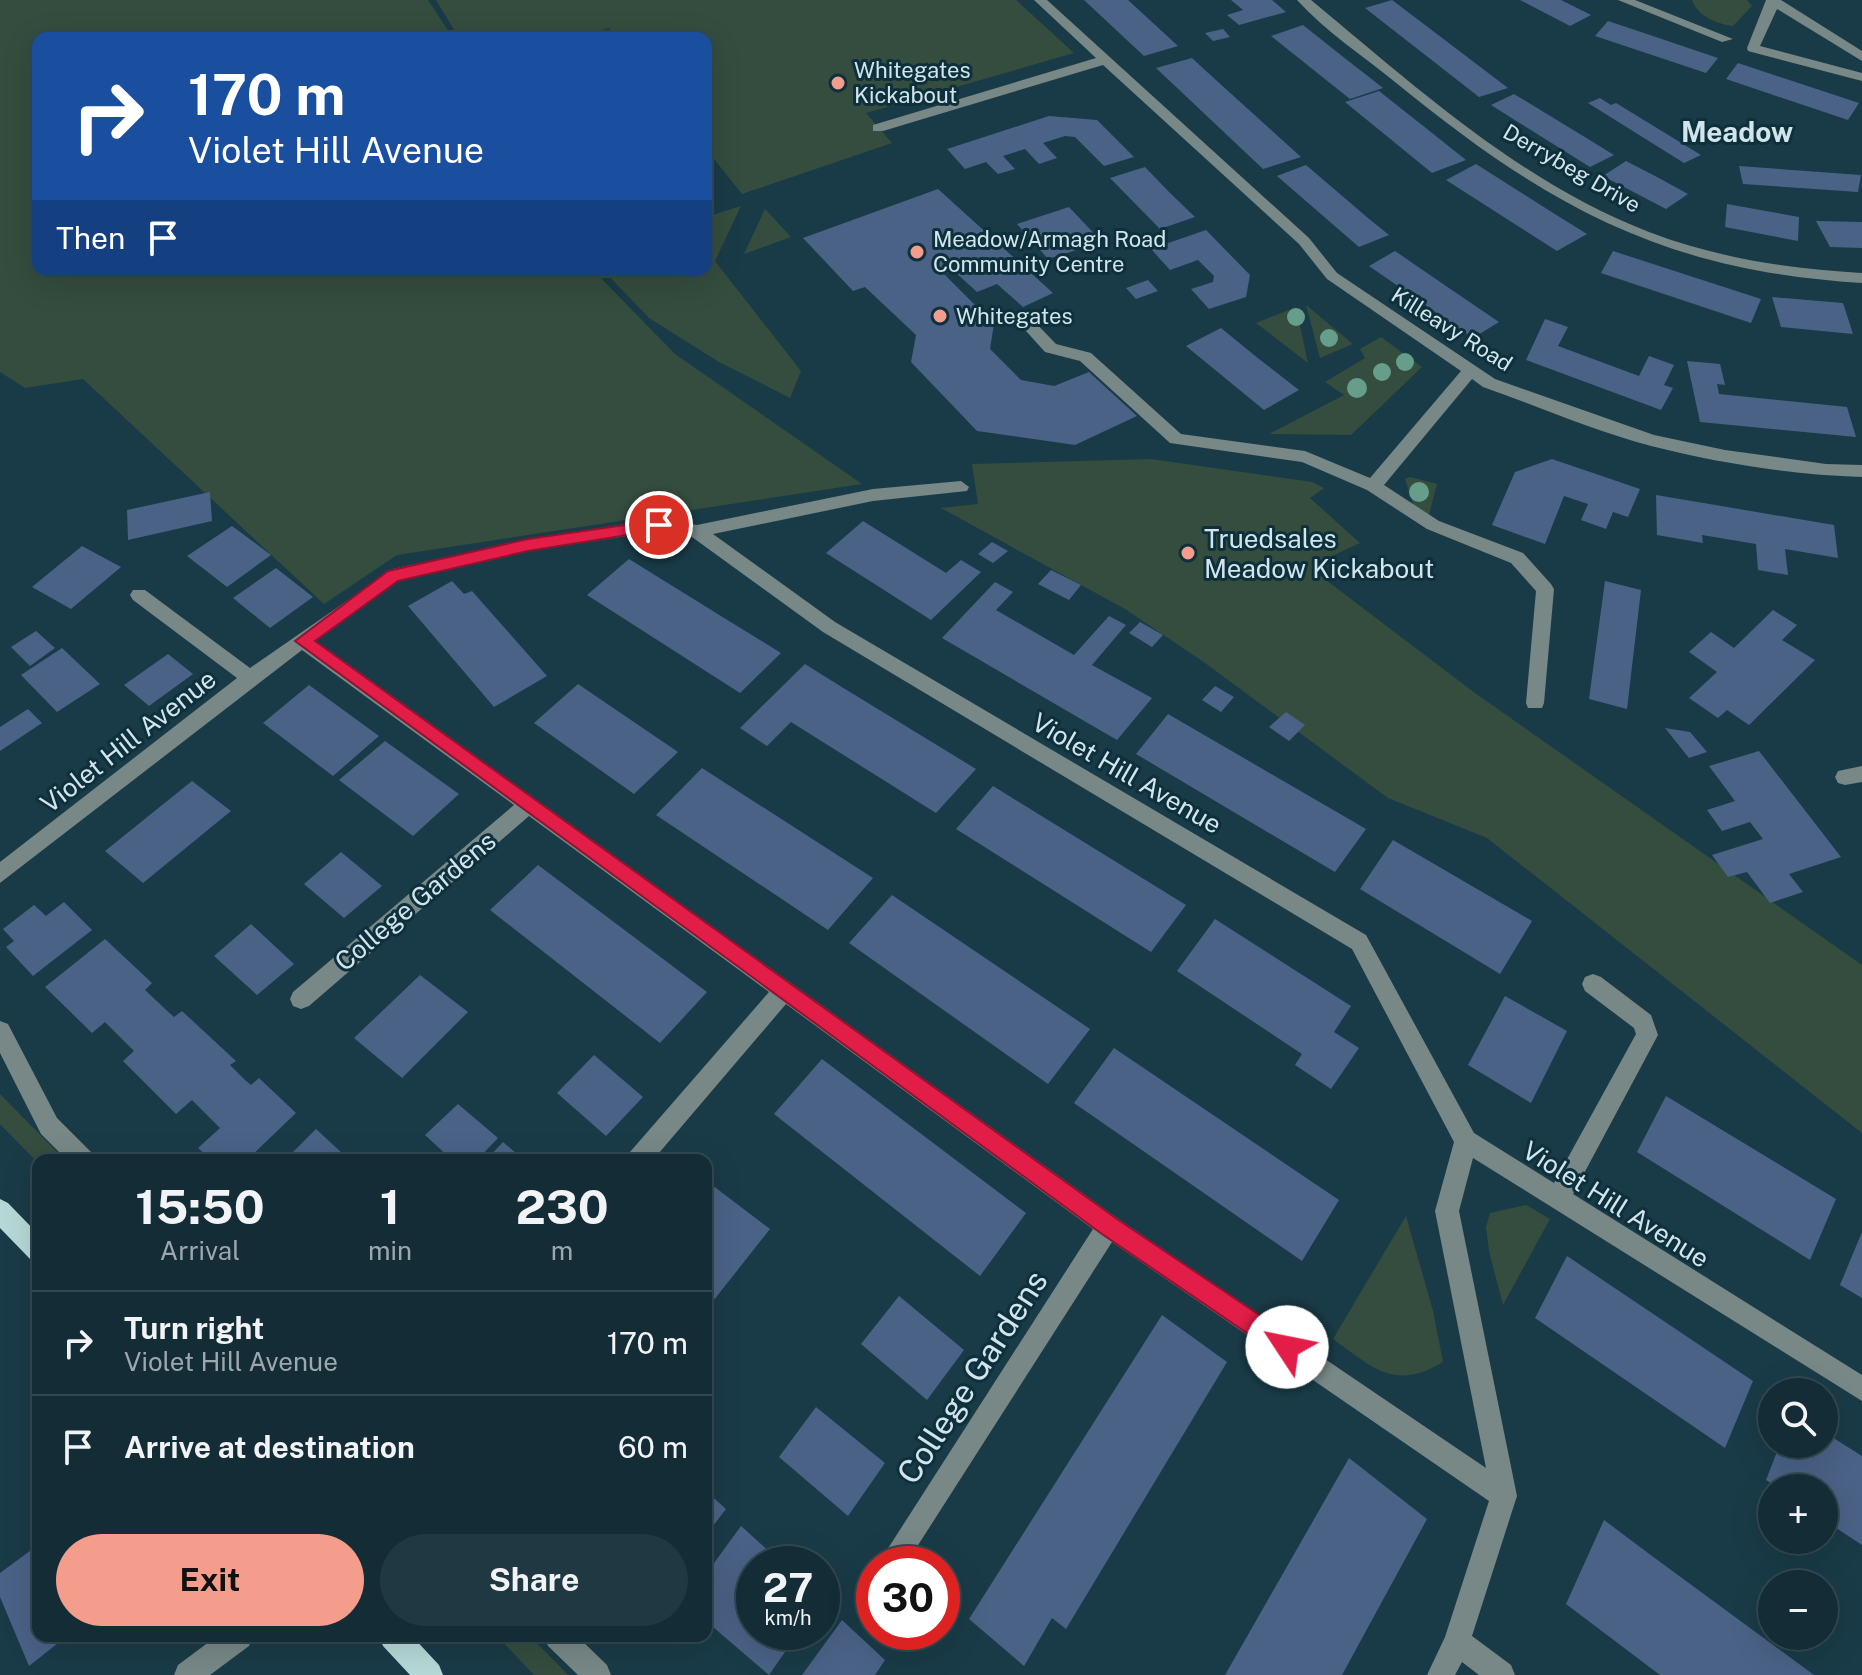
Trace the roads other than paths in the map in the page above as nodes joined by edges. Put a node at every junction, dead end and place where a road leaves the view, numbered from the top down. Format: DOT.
graph roads {
  1 [pos="1040,0"];
  2 [pos="1303,0"];
  3 [pos="1624,0"];
  4 [pos="1773,0"];
  5 [pos="1727,39"];
  6 [pos="1862,57"];
  7 [pos="1105,60"];
  8 [pos="1862,77"];
  9 [pos="878,128"];
  10 [pos="1862,278"];
  11 [pos="1025,321"];
  12 [pos="1471,370"];
  13 [pos="1862,471"];
  14 [pos="1373,486"];
  15 [pos="961,487"];
  16 [pos="697,531"];
  17 [pos="139,595"];
  18 [pos="303,641"];
  19 [pos="250,678"];
  20 [pos="1535,703"];
  21 [pos="529,804"];
  22 [pos="0,874"];
  23 [pos="1593,984"];
  24 [pos="784,990"];
  25 [pos="301,999"];
  26 [pos="0,1031"];
  27 [pos="1466,1141"];
  28 [pos="77,1154"];
  29 [pos="643,1154"];
  30 [pos="1558,1198"];
  31 [pos="0,1211"];
  32 [pos="1109,1226"];
  33 [pos="32,1245"];
  34 [pos="1862,1389"];
  35 [pos="1504,1496"];
  36 [pos="903,1546"];
  37 [pos="1457,1641"];
  38 [pos="231,1642"];
  39 [pos="399,1642"];
  40 [pos="564,1642"];
  41 [pos="188,1675"];
  42 [pos="429,1675"];
  43 [pos="597,1675"];
  44 [pos="1441,1675"];
  45 [pos="1501,1675"];
  1 -- 7 [label="street, Killeavy Road"];
  2 -- 10 [label="street, Derrybeg Drive"];
  3 -- 5 [label="street"];
  4 -- 6 [label="street"];
  4 -- 8 [label="street"];
  7 -- 9 [label="street"];
  7 -- 12 [label="street, Killeavy Road"];
  11 -- 14 [label="street"];
  12 -- 13 [label="street, Killeavy Road"];
  12 -- 14 [label="street"];
  14 -- 20 [label="street"];
  15 -- 16 [label="street"];
  16 -- 18 [label="street, Violet Hill Avenue"];
  16 -- 27 [label="street, Violet Hill Avenue"];
  17 -- 19 [label="street, Violet Hill Avenue"];
  18 -- 19 [label="street, Violet Hill Avenue"];
  18 -- 21 [label="street"];
  19 -- 22 [label="street, Violet Hill Avenue"];
  21 -- 24 [label="street"];
  21 -- 25 [label="street, College Gardens"];
  23 -- 30 [label="street"];
  24 -- 29 [label="street"];
  24 -- 32 [label="street"];
  26 -- 28 [label="street"];
  27 -- 30 [label="street, Violet Hill Avenue"];
  27 -- 35 [label="street"];
  30 -- 34 [label="street, Violet Hill Avenue"];
  31 -- 33 [label="main road"];
  32 -- 35 [label="street"];
  32 -- 36 [label="street, College Gardens"];
  35 -- 37 [label="street"];
  37 -- 44 [label="street"];
  37 -- 45 [label="street"];
  38 -- 41 [label="street"];
  39 -- 42 [label="main road"];
  40 -- 43 [label="street"];
}
